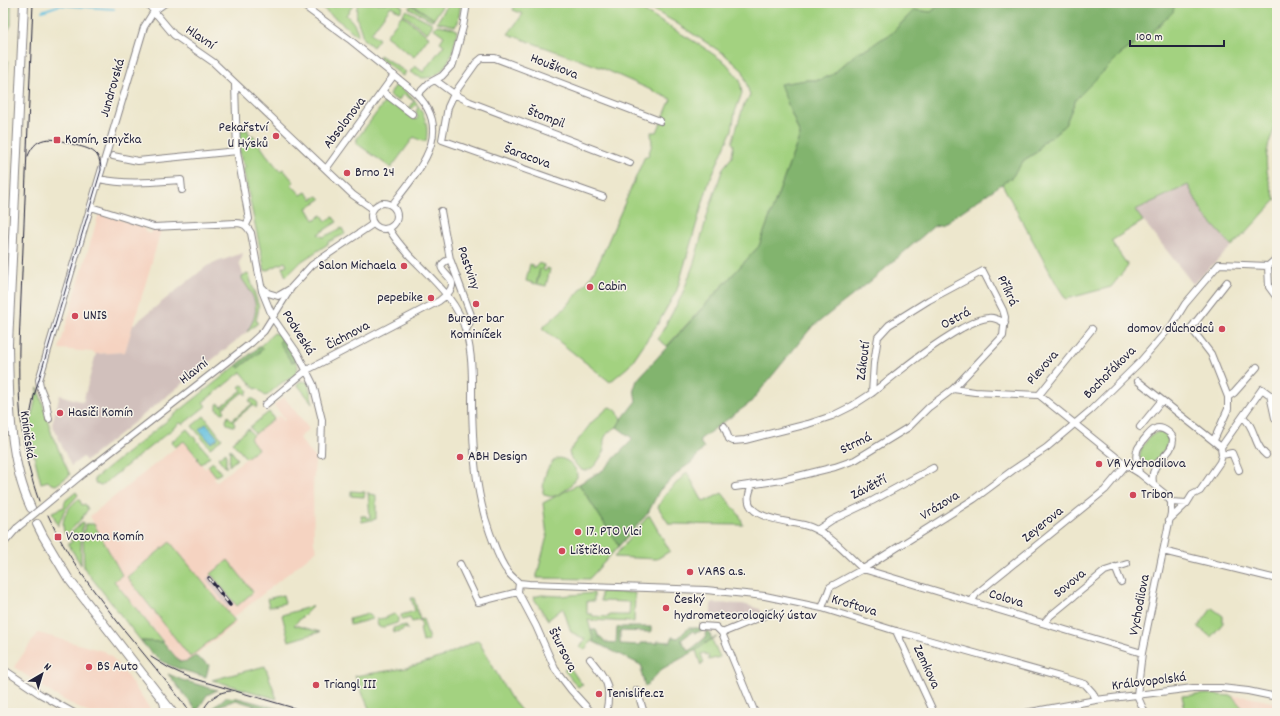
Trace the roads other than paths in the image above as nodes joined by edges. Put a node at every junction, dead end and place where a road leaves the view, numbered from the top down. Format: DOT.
graph roads {
  1 [pos="24,3"];
  2 [pos="147,3"];
  3 [pos="165,3"];
  4 [pos="300,3"];
  5 [pos="467,3"];
  6 [pos="154,12"];
  7 [pos="394,75"];
  8 [pos="435,80"];
  9 [pos="235,84"];
  10 [pos="382,92"];
  11 [pos="418,94"];
  12 [pos="454,94"];
  13 [pos="412,114"];
  14 [pos="660,121"];
  15 [pos="237,151"];
  16 [pos="113,156"];
  17 [pos="630,164"];
  18 [pos="326,169"];
  19 [pos="100,177"];
  20 [pos="182,190"];
  21 [pos="603,197"];
  22 [pos="392,205"];
  23 [pos="91,207"];
  24 [pos="373,209"];
  25 [pos="441,211"];
  26 [pos="373,224"];
  27 [pos="246,225"];
  28 [pos="389,228"];
  29 [pos="1277,258"];
  30 [pos="450,259"];
  31 [pos="1268,266"];
  32 [pos="983,271"];
  33 [pos="1227,282"];
  34 [pos="261,287"];
  35 [pos="292,288"];
  36 [pos="447,295"];
  37 [pos="1277,298"];
  38 [pos="273,318"];
  39 [pos="1005,323"];
  40 [pos="1092,329"];
  41 [pos="466,330"];
  42 [pos="1257,367"];
  43 [pos="307,370"];
  44 [pos="1138,382"];
  45 [pos="953,388"];
  46 [pos="872,393"];
  47 [pos="1039,395"];
  48 [pos="1228,397"];
  49 [pos="1162,400"];
  50 [pos="264,405"];
  51 [pos="1243,417"];
  52 [pos="48,419"];
  53 [pos="1277,420"];
  54 [pos="1075,424"];
  55 [pos="724,426"];
  56 [pos="1140,427"];
  57 [pos="1214,440"];
  58 [pos="1221,447"];
  59 [pos="322,454"];
  60 [pos="1222,455"];
  61 [pos="1266,455"];
  62 [pos="1126,465"];
  63 [pos="933,468"];
  64 [pos="1239,470"];
  65 [pos="1139,473"];
  66 [pos="1153,483"];
  67 [pos="752,485"];
  68 [pos="735,487"];
  69 [pos="1171,502"];
  70 [pos="1187,503"];
  71 [pos="31,508"];
  72 [pos="1169,520"];
  73 [pos="37,524"];
  74 [pos="817,530"];
  75 [pos="3,544"];
  76 [pos="1163,551"];
  77 [pos="460,564"];
  78 [pos="1127,564"];
  79 [pos="1115,568"];
  80 [pos="863,569"];
  81 [pos="1277,579"];
  82 [pos="1120,582"];
  83 [pos="519,583"];
  84 [pos="518,592"];
  85 [pos="972,601"];
  86 [pos="822,608"];
  87 [pos="773,612"];
  88 [pos="1044,623"];
  89 [pos="701,626"];
  90 [pos="896,631"];
  91 [pos="722,633"];
  92 [pos="1142,653"];
  93 [pos="590,659"];
  94 [pos="3,669"];
  95 [pos="637,690"];
  96 [pos="1137,695"];
  97 [pos="1277,697"];
  98 [pos="1096,700"];
  99 [pos="163,701"];
  100 [pos="74,713"];
  101 [pos="165,713"];
  102 [pos="172,713"];
  103 [pos="592,713"];
  104 [pos="606,713"];
  105 [pos="644,713"];
  106 [pos="755,713"];
  107 [pos="934,713"];
  108 [pos="1025,713"];
  109 [pos="1145,713"];
  1 -- 71 [label="main road, Kníničská"];
  2 -- 6 [label="street, Hlavní"];
  3 -- 6 [label="street"];
  4 -- 7 [label="street"];
  5 -- 8 [label="street"];
  6 -- 9 [label="street, Hlavní"];
  6 -- 19 [label="street, Jundrovská"];
  7 -- 10 [label="street, Absolonova"];
  7 -- 11 [label="street"];
  8 -- 11 [label="street"];
  8 -- 12 [label="street"];
  9 -- 15 [label="street, Podveská"];
  9 -- 18 [label="street, Hlavní"];
  10 -- 13 [label="street, Absolonova"];
  10 -- 18 [label="street, Absolonova"];
  11 -- 22 [label="street"];
  12 -- 14 [label="street, Houškova"];
  12 -- 17 [label="street, Štompil"];
  12 -- 21 [label="street, Šaracova"];
  15 -- 16 [label="street"];
  15 -- 27 [label="street, Podveská"];
  18 -- 24 [label="street, Hlavní"];
  19 -- 20 [label="street"];
  19 -- 23 [label="street, Jundrovská"];
  22 -- 24 [label="street"];
  22 -- 28 [label="street"];
  23 -- 27 [label="street"];
  23 -- 52 [label="street, Jundrovská"];
  24 -- 26 [label="street"];
  25 -- 30 [label="street, Pastviny"];
  26 -- 28 [label="street"];
  26 -- 35 [label="street, Hlavní"];
  27 -- 34 [label="street, Podveská"];
  28 -- 36 [label="street"];
  29 -- 31 [label="street"];
  30 -- 36 [label="street"];
  30 -- 41 [label="street, Pastviny"];
  31 -- 37 [label="street"];
  31 -- 54 [label="street, Bochořákova"];
  32 -- 39 [label="street, Příkrá"];
  32 -- 46 [label="street, Zákoutí"];
  33 -- 48 [label="street"];
  34 -- 35 [label="street"];
  34 -- 38 [label="street, Podveská"];
  35 -- 38 [label="street, Hlavní"];
  36 -- 41 [label="street"];
  36 -- 43 [label="street, Čichnova"];
  38 -- 43 [label="street, Podveská"];
  38 -- 75 [label="street, Hlavní, bridge"];
  39 -- 45 [label="street"];
  39 -- 46 [label="street, Ostrá"];
  40 -- 47 [label="street, Plevova"];
  41 -- 83 [label="street"];
  42 -- 48 [label="street"];
  43 -- 50 [label="street, Čichnova"];
  43 -- 59 [label="street, Podveská"];
  44 -- 49 [label="street"];
  45 -- 47 [label="street, Plevova"];
  45 -- 67 [label="street, Strmá"];
  46 -- 55 [label="street, Zákoutí"];
  47 -- 54 [label="street"];
  48 -- 57 [label="street"];
  49 -- 56 [label="street"];
  49 -- 57 [label="street"];
  51 -- 53 [label="street"];
  51 -- 58 [label="street"];
  51 -- 61 [label="street"];
  54 -- 62 [label="street"];
  54 -- 80 [label="street, Vrázova"];
  57 -- 58 [label="street"];
  58 -- 60 [label="street"];
  60 -- 64 [label="street"];
  60 -- 70 [label="street"];
  62 -- 65 [label="street"];
  62 -- 85 [label="street, Zeyerova"];
  63 -- 74 [label="street, Závětří"];
  65 -- 66 [label="street"];
  65 -- 66 [label="street"];
  66 -- 69 [label="street"];
  67 -- 68 [label="street, Strmá"];
  67 -- 74 [label="street"];
  69 -- 70 [label="street"];
  69 -- 72 [label="street, Vychodilova"];
  70 -- 72 [label="street"];
  72 -- 76 [label="street, Vychodilova"];
  73 -- 99 [label="main road"];
  74 -- 80 [label="street"];
  76 -- 81 [label="street"];
  76 -- 92 [label="street, Vychodilova"];
  77 -- 84 [label="street"];
  78 -- 79 [label="street, Sovova"];
  79 -- 82 [label="street"];
  79 -- 88 [label="street, Sovova"];
  80 -- 85 [label="street, Colova"];
  80 -- 86 [label="street, Vrázova"];
  83 -- 84 [label="street"];
  83 -- 86 [label="street, Kroftova"];
  84 -- 103 [label="street, Štursova"];
  85 -- 88 [label="street, Colova"];
  86 -- 90 [label="street, Kroftova"];
  87 -- 91 [label="street"];
  88 -- 92 [label="street, Colova"];
  89 -- 91 [label="street"];
  90 -- 98 [label="street, Kroftova"];
  90 -- 107 [label="street, Zemkova"];
  91 -- 106 [label="street"];
  92 -- 96 [label="street, Vychodilova"];
  93 -- 104 [label="street"];
  94 -- 100 [label="street"];
  95 -- 105 [label="street"];
  96 -- 97 [label="street, Královopolská"];
  96 -- 98 [label="street, Královopolská"];
  96 -- 109 [label="street"];
  98 -- 108 [label="street, Královopolská"];
  99 -- 101 [label="street"];
  99 -- 102 [label="main road"];
}
